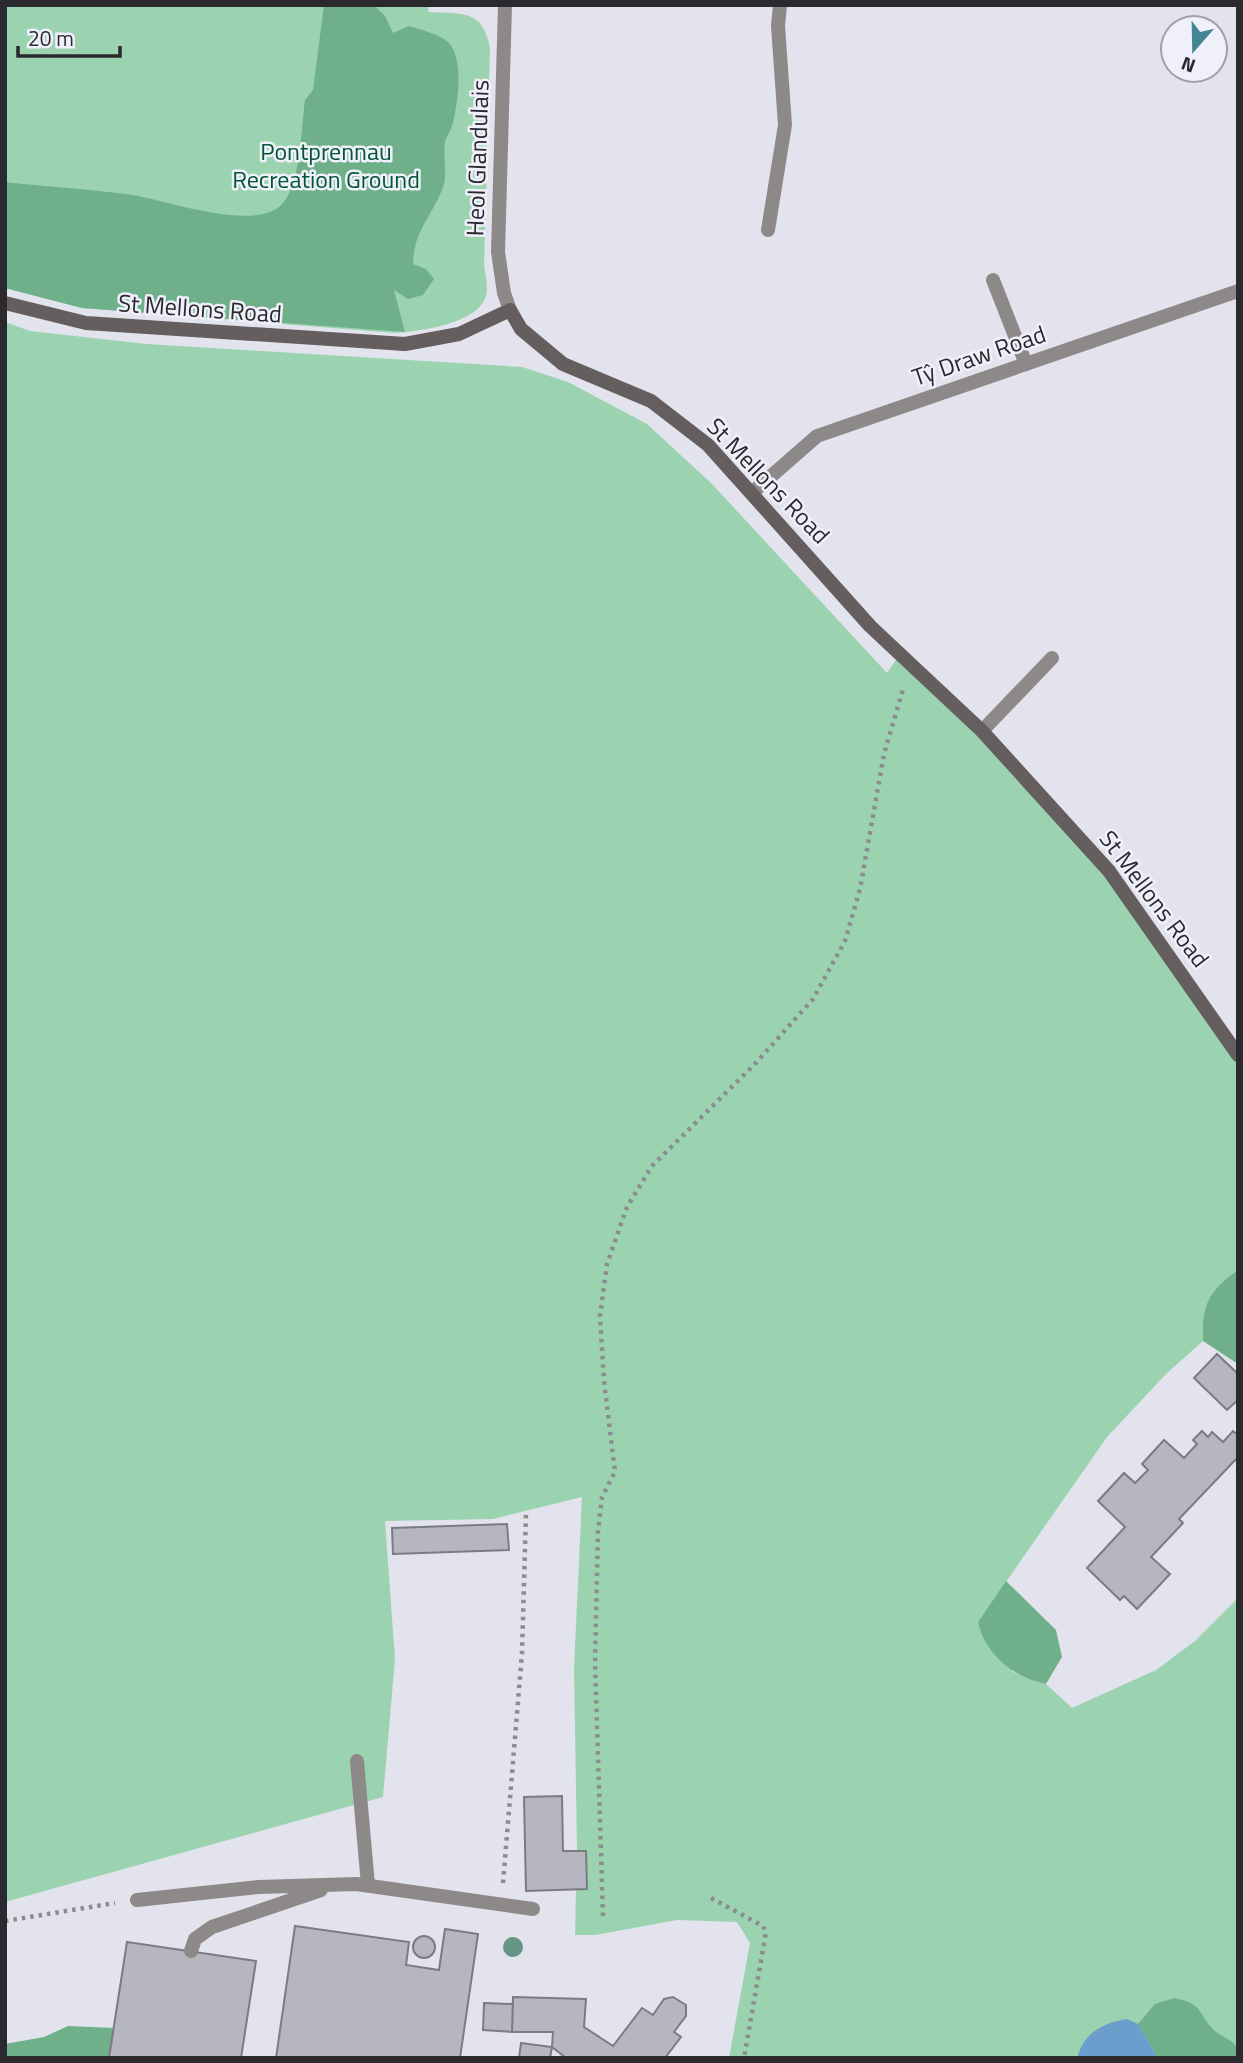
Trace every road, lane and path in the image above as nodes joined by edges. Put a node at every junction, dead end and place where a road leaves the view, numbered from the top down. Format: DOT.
graph roads {
  1 [pos="505,5"];
  2 [pos="780,5"];
  3 [pos="768,230"];
  4 [pos="993,280"];
  5 [pos="1238,291"];
  6 [pos="5,303"];
  7 [pos="510,310"];
  8 [pos="1026,364"];
  9 [pos="753,492"];
  10 [pos="1052,658"];
  11 [pos="912,666"];
  12 [pos="982,731"];
  13 [pos="1238,1055"];
  14 [pos="526,1513"];
  15 [pos="357,1761"];
  16 [pos="337,1884"];
  17 [pos="368,1885"];
  18 [pos="711,1898"];
  19 [pos="137,1899"];
  20 [pos="502,1904"];
  21 [pos="533,1909"];
  22 [pos="603,1916"];
  23 [pos="5,1921"];
  24 [pos="191,1951"];
  25 [pos="744,2058"];
  1 -- 7 [label="street, Heol Glandulais"];
  2 -- 3 [label="street"];
  4 -- 8 [label="street"];
  5 -- 8 [label="street, Tŷ Draw Road"];
  6 -- 7 [label="main road, St Mellons Road"];
  7 -- 9 [label="main road, St Mellons Road"];
  8 -- 9 [label="street, Tŷ Draw Road"];
  9 -- 11 [label="main road, St Mellons Road"];
  10 -- 12 [label="street"];
  11 -- 12 [label="main road, St Mellons Road"];
  11 -- 22 [label="path"];
  12 -- 13 [label="main road, St Mellons Road"];
  14 -- 20 [label="path"];
  15 -- 17 [label="street"];
  16 -- 17 [label="street"];
  16 -- 19 [label="street"];
  16 -- 24 [label="street"];
  17 -- 20 [label="street"];
  18 -- 25 [label="path"];
  19 -- 23 [label="path"];
  20 -- 21 [label="street"];
}
